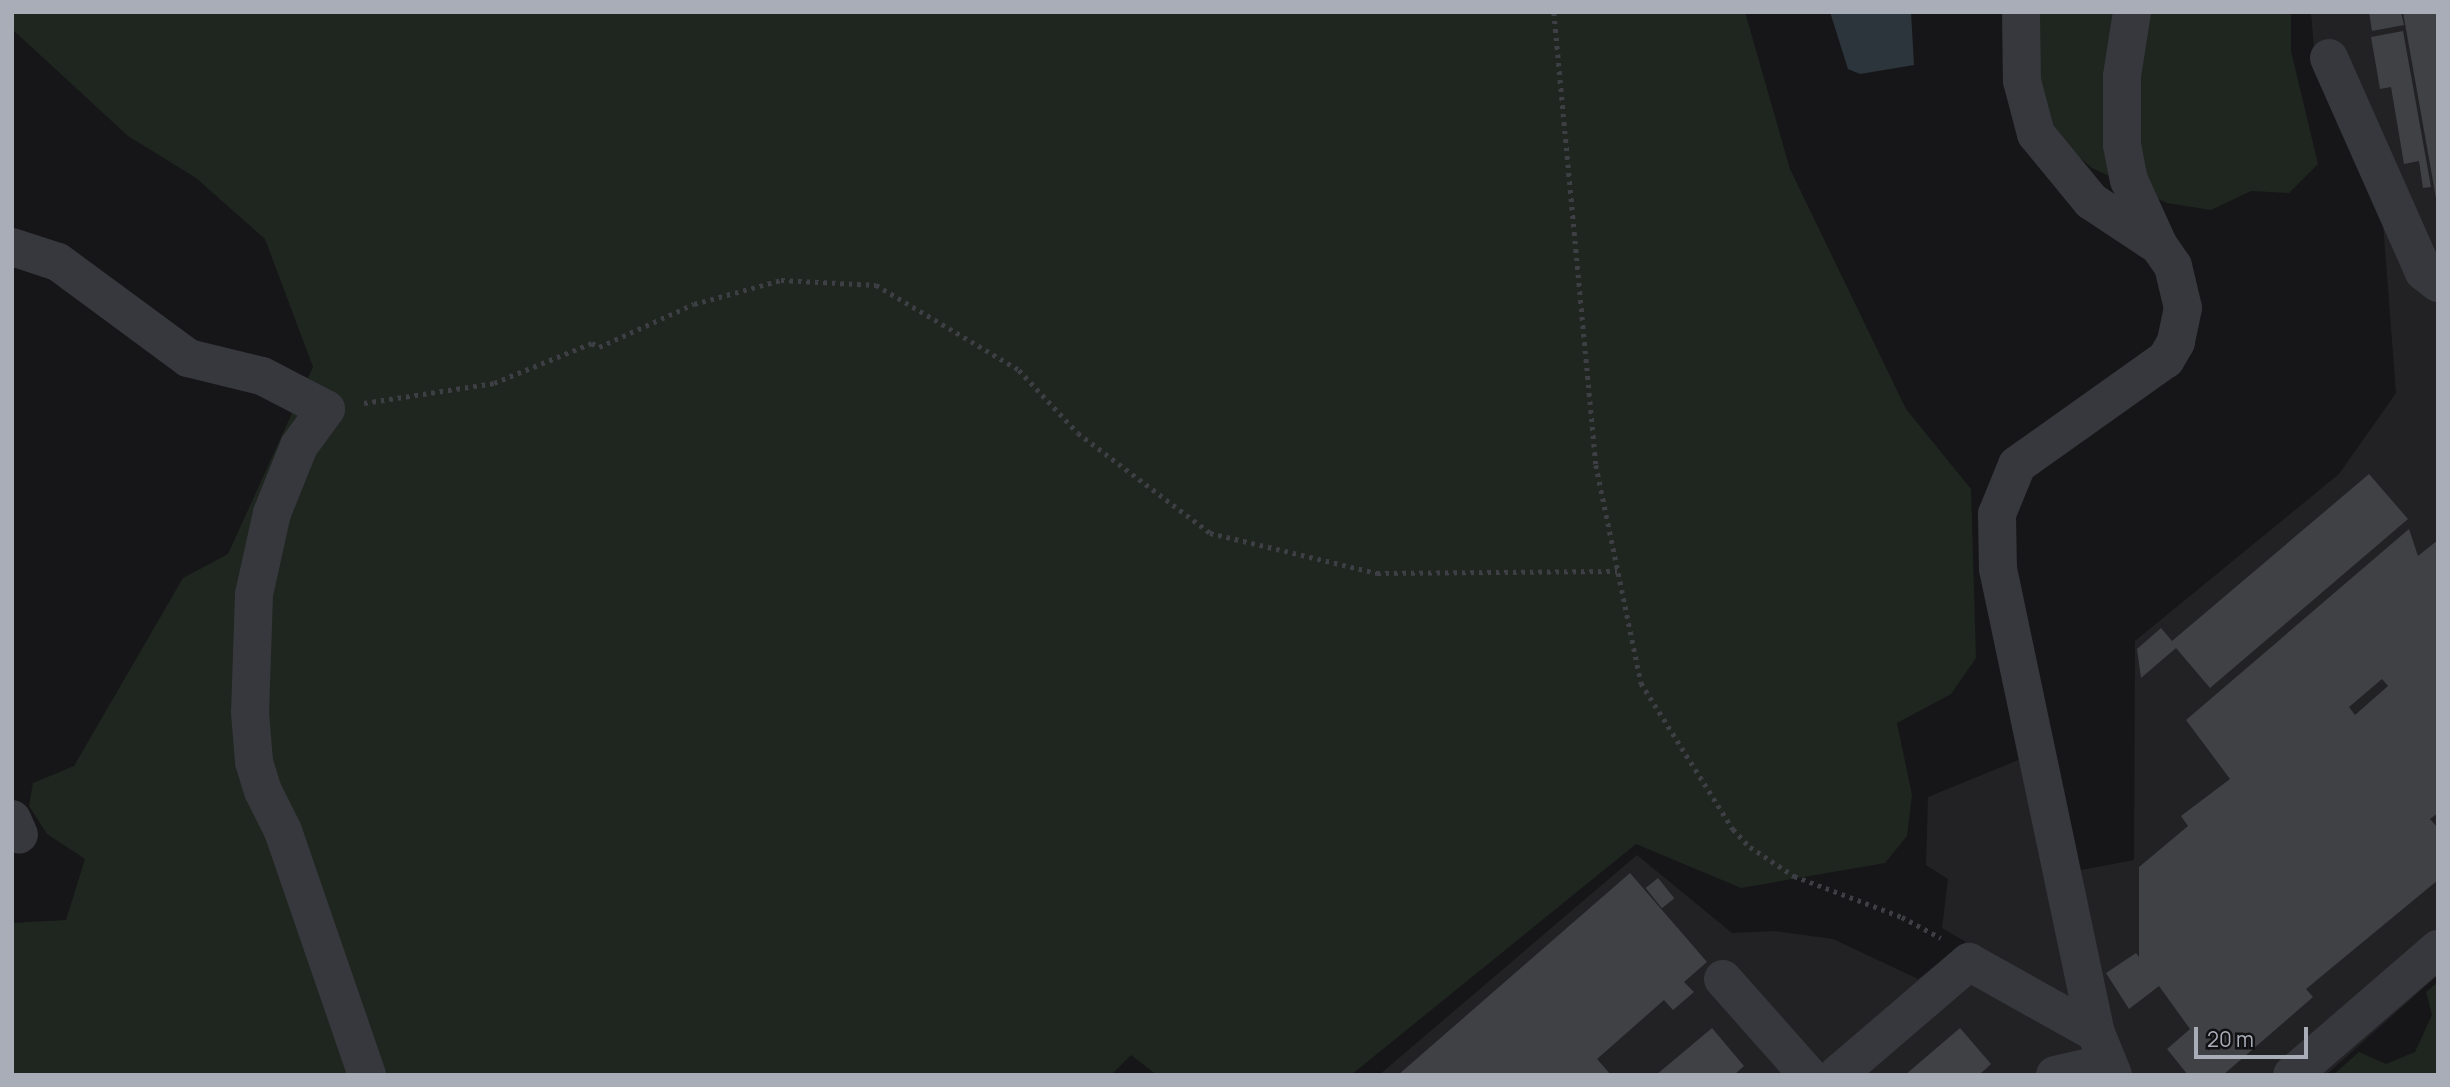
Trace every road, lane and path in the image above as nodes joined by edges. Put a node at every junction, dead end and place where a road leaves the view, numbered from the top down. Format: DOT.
graph roads {
  1 [pos="1554,12"];
  2 [pos="2021,12"];
  3 [pos="2132,12"];
  4 [pos="2329,58"];
  5 [pos="2159,246"];
  6 [pos="12,247"];
  7 [pos="2438,283"];
  8 [pos="326,408"];
  9 [pos="1617,571"];
  10 [pos="2438,949"];
  11 [pos="1969,962"];
  12 [pos="1723,979"];
  13 [pos="2105,1057"];
  14 [pos="367,1075"];
  15 [pos="1808,1075"];
  16 [pos="1837,1075"];
  17 [pos="2055,1075"];
  18 [pos="2292,1075"];
  1 -- 9 [label="path"];
  2 -- 5 [label="street"];
  3 -- 5 [label="street"];
  4 -- 7 [label="street"];
  5 -- 13 [label="street"];
  6 -- 8 [label="street"];
  8 -- 9 [label="path"];
  8 -- 14 [label="street"];
  9 -- 11 [label="path"];
  10 -- 18 [label="street"];
  11 -- 13 [label="street"];
  11 -- 16 [label="street"];
  12 -- 15 [label="street"];
  13 -- 17 [label="street"];
}
